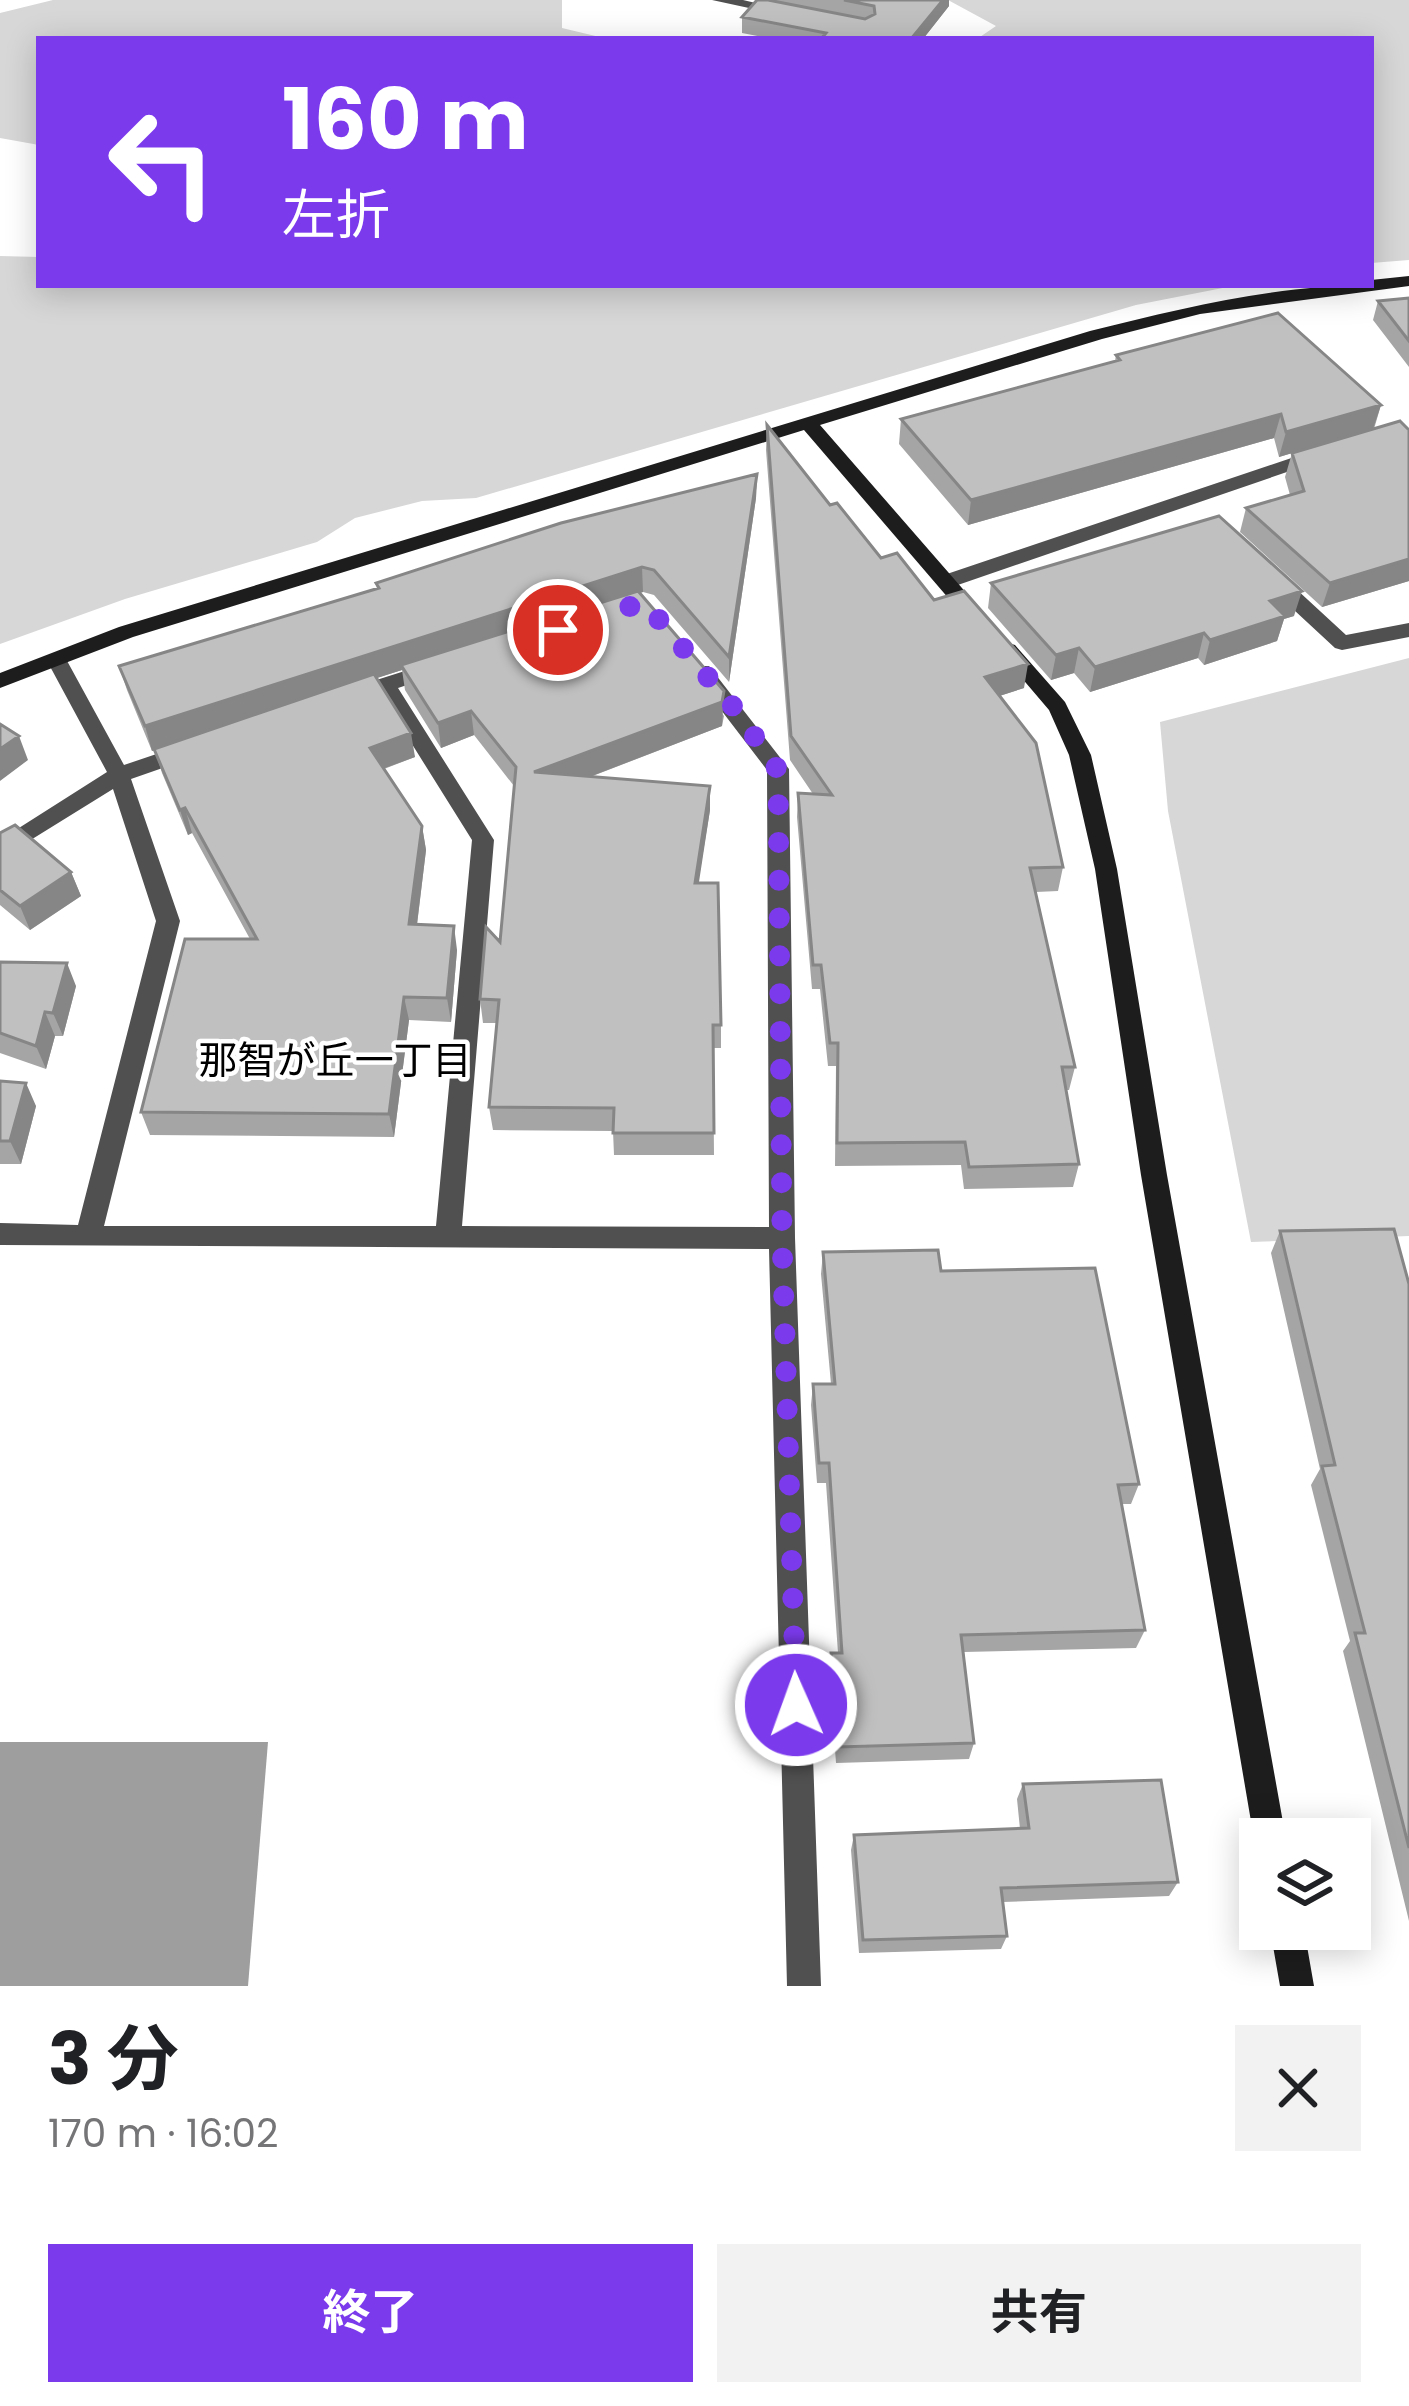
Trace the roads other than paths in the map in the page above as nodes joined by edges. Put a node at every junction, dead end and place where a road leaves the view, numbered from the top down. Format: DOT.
graph roads {
  1 [pos="719,0"];
  2 [pos="802,15"];
  3 [pos="1409,281"];
  4 [pos="1374,284"];
  5 [pos="1348,288"];
  6 [pos="808,423"];
  7 [pos="1345,447"];
  8 [pos="1189,502"];
  9 [pos="1206,518"];
  10 [pos="1257,565"];
  11 [pos="946,583"];
  12 [pos="1409,630"];
  13 [pos="690,656"];
  14 [pos="56,658"];
  15 [pos="450,664"];
  16 [pos="0,681"];
  17 [pos="385,684"];
  18 [pos="318,706"];
  19 [pos="208,745"];
  20 [pos="119,775"];
  21 [pos="0,850"];
  22 [pos="0,1234"];
  23 [pos="88,1237"];
  24 [pos="448,1237"];
  25 [pos="782,1238"];
  26 [pos="1266,1818"];
  27 [pos="1291,1950"];
  28 [pos="804,1986"];
  29 [pos="1297,1986"];
  1 -- 2 [label="street"];
  3 -- 4 [label="street"];
  5 -- 6 [label="street"];
  6 -- 11 [label="street"];
  6 -- 14 [label="street"];
  7 -- 8 [label="street"];
  8 -- 9 [label="street"];
  8 -- 11 [label="street"];
  10 -- 12 [label="street"];
  11 -- 26 [label="street"];
  13 -- 25 [label="street"];
  14 -- 16 [label="street"];
  14 -- 20 [label="street"];
  15 -- 17 [label="street"];
  17 -- 18 [label="street"];
  17 -- 24 [label="street"];
  19 -- 20 [label="street"];
  20 -- 21 [label="street"];
  20 -- 23 [label="street"];
  22 -- 23 [label="street"];
  23 -- 24 [label="street"];
  24 -- 25 [label="street"];
  25 -- 28 [label="street"];
  27 -- 29 [label="street"];
}
